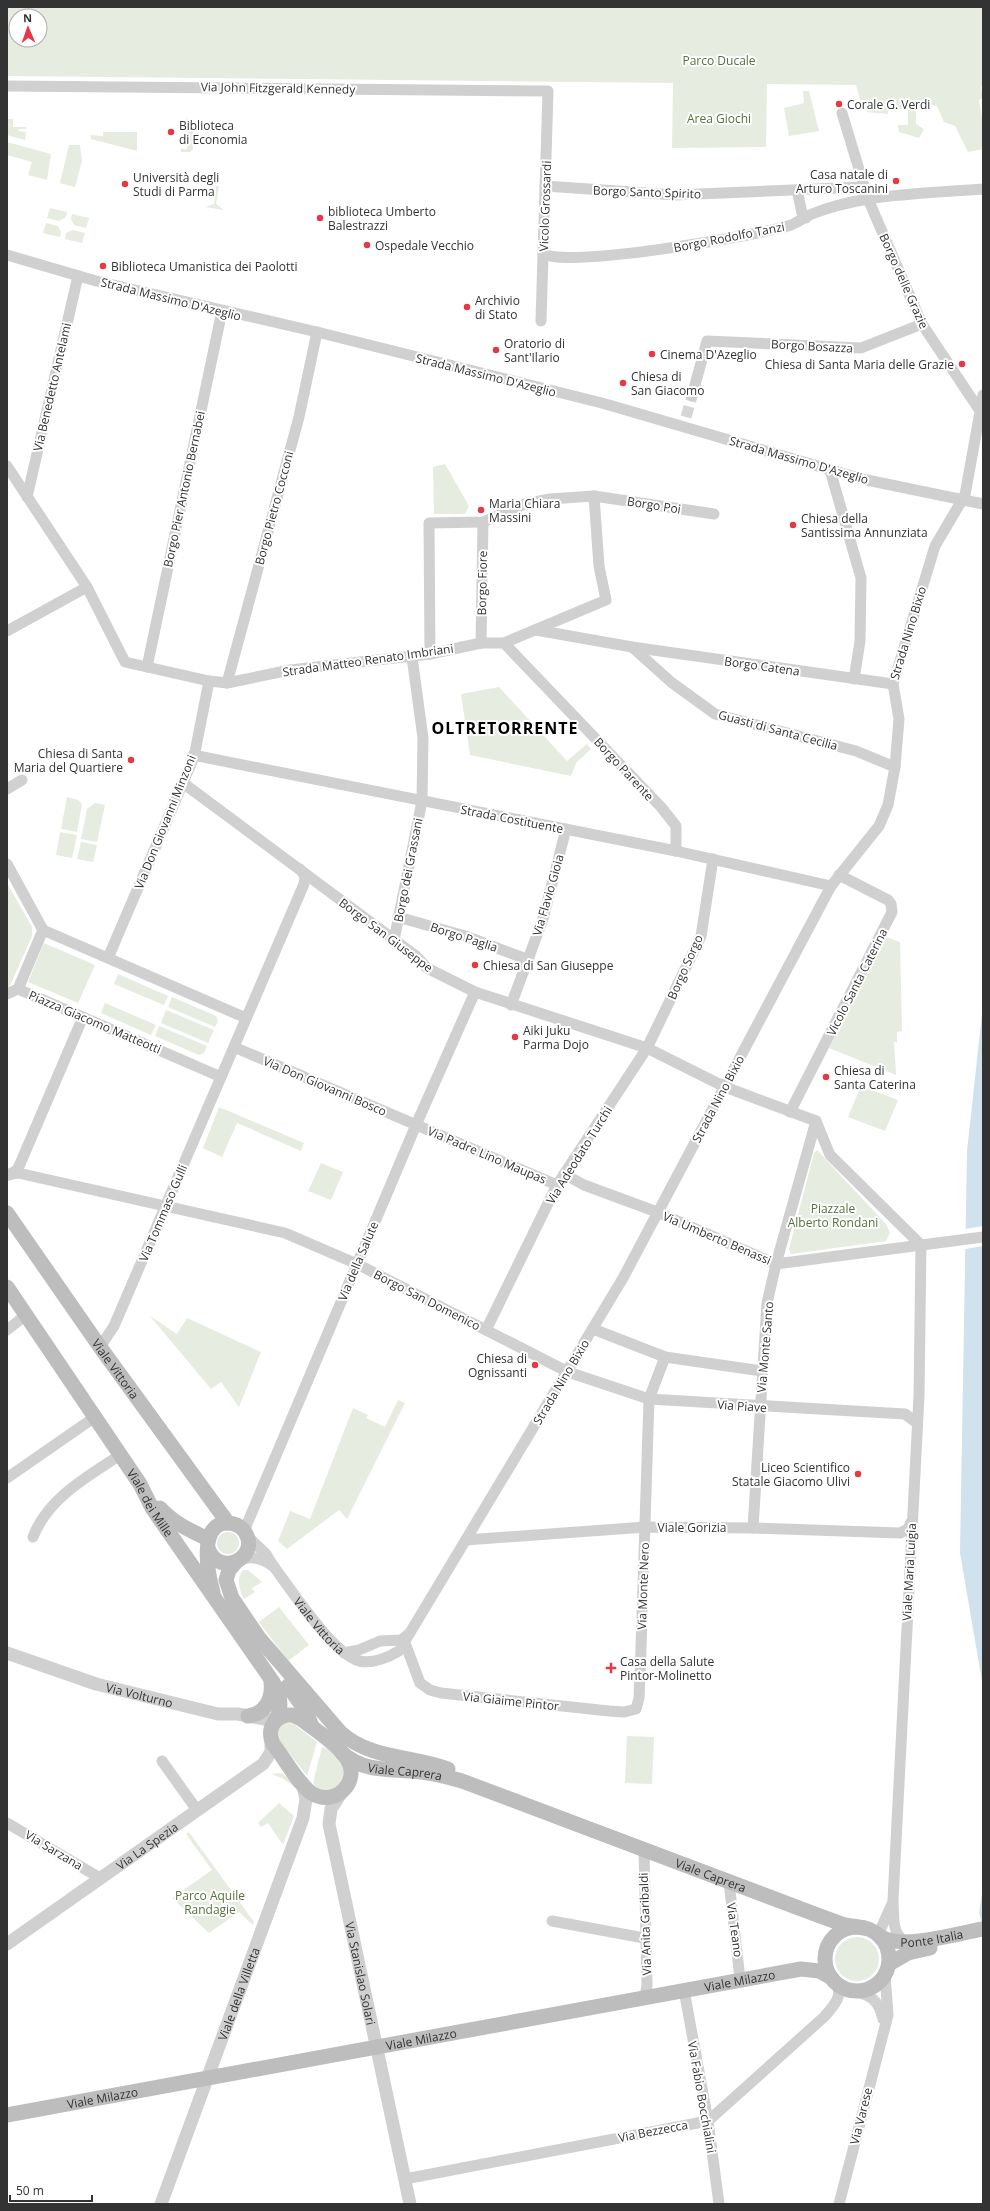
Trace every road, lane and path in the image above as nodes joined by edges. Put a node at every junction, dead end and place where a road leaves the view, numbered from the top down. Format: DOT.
graph roads {
  1 [pos="7,86"];
  2 [pos="548,91"];
  3 [pos="842,113"];
  4 [pos="545,186"];
  5 [pos="864,187"];
  6 [pos="983,189"];
  7 [pos="797,190"];
  8 [pos="868,199"];
  9 [pos="806,218"];
  10 [pos="543,253"];
  11 [pos="7,255"];
  12 [pos="78,276"];
  13 [pos="222,311"];
  14 [pos="541,320"];
  15 [pos="922,324"];
  16 [pos="318,332"];
  17 [pos="983,395"];
  18 [pos="692,396"];
  19 [pos="980,411"];
  20 [pos="7,466"];
  21 [pos="830,470"];
  22 [pos="594,496"];
  23 [pos="26,497"];
  24 [pos="964,500"];
  25 [pos="982,504"];
  26 [pos="714,514"];
  27 [pos="483,522"];
  28 [pos="87,587"];
  29 [pos="7,630"];
  30 [pos="536,630"];
  31 [pos="481,643"];
  32 [pos="504,643"];
  33 [pos="632,647"];
  34 [pos="430,654"];
  35 [pos="412,657"];
  36 [pos="147,667"];
  37 [pos="854,679"];
  38 [pos="209,681"];
  39 [pos="227,682"];
  40 [pos="893,684"];
  41 [pos="193,755"];
  42 [pos="895,767"];
  43 [pos="22,780"];
  44 [pos="183,783"];
  45 [pos="7,789"];
  46 [pos="422,801"];
  47 [pos="566,829"];
  48 [pos="676,851"];
  49 [pos="713,858"];
  50 [pos="7,864"];
  51 [pos="300,869"];
  52 [pos="838,875"];
  53 [pos="831,886"];
  54 [pos="398,917"];
  55 [pos="43,930"];
  56 [pos="394,940"];
  57 [pos="108,958"];
  58 [pos="529,960"];
  59 [pos="18,988"];
  60 [pos="475,992"];
  61 [pos="7,994"];
  62 [pos="511,1005"];
  63 [pos="83,1017"];
  64 [pos="246,1018"];
  65 [pos="234,1047"];
  66 [pos="647,1048"];
  67 [pos="221,1076"];
  68 [pos="725,1088"];
  69 [pos="790,1112"];
  70 [pos="816,1121"];
  71 [pos="416,1125"];
  72 [pos="564,1174"];
  73 [pos="8,1175"];
  74 [pos="557,1185"];
  75 [pos="166,1207"];
  76 [pos="657,1212"];
  77 [pos="7,1213"];
  78 [pos="983,1237"];
  79 [pos="921,1245"];
  80 [pos="357,1264"];
  81 [pos="776,1264"];
  82 [pos="7,1287"];
  83 [pos="26,1315"];
  84 [pos="593,1329"];
  85 [pos="7,1330"];
  86 [pos="486,1330"];
  87 [pos="100,1347"];
  88 [pos="665,1357"];
  89 [pos="762,1371"];
  90 [pos="568,1372"];
  91 [pos="649,1399"];
  92 [pos="760,1407"];
  93 [pos="95,1417"];
  94 [pos="917,1423"];
  95 [pos="120,1455"];
  96 [pos="7,1478"];
  97 [pos="140,1484"];
  98 [pos="911,1521"];
  99 [pos="228,1523"];
  100 [pos="646,1527"];
  101 [pos="753,1528"];
  102 [pos="245,1533"];
  103 [pos="33,1537"];
  104 [pos="466,1540"];
  105 [pos="208,1543"];
  106 [pos="238,1561"];
  107 [pos="274,1568"];
  108 [pos="218,1600"];
  109 [pos="412,1631"];
  110 [pos="257,1635"];
  111 [pos="405,1643"];
  112 [pos="7,1653"];
  113 [pos="344,1653"];
  114 [pos="378,1661"];
  115 [pos="270,1679"];
  116 [pos="639,1698"];
  117 [pos="248,1716"];
  118 [pos="275,1721"];
  119 [pos="317,1732"];
  120 [pos="271,1738"];
  121 [pos="346,1746"];
  122 [pos="162,1761"];
  123 [pos="301,1781"];
  124 [pos="342,1792"];
  125 [pos="197,1810"];
  126 [pos="560,1818"];
  127 [pos="7,1823"];
  128 [pos="644,1850"];
  129 [pos="100,1878"];
  130 [pos="729,1882"];
  131 [pos="893,1900"];
  132 [pos="552,1921"];
  133 [pos="864,1928"];
  134 [pos="983,1929"];
  135 [pos="879,1936"];
  136 [pos="644,1938"];
  137 [pos="983,1938"];
  138 [pos="7,1944"];
  139 [pos="909,1947"];
  140 [pos="887,1969"];
  141 [pos="740,1979"];
  142 [pos="834,1980"];
  143 [pos="684,1990"];
  144 [pos="850,1990"];
  145 [pos="645,1997"];
  146 [pos="883,2027"];
  147 [pos="376,2046"];
  148 [pos="207,2080"];
  149 [pos="7,2115"];
  150 [pos="708,2120"];
  151 [pos="405,2179"];
  152 [pos="161,2204"];
  153 [pos="410,2204"];
  154 [pos="719,2204"];
  155 [pos="839,2204"];
  1 -- 2 [label="street, Via John Fitzgerald Kennedy"];
  2 -- 4 [label="street, Vicolo Grossardi"];
  3 -- 5 [label="street, Borgo delle Grazie"];
  4 -- 7 [label="street, Borgo Santo Spirito"];
  4 -- 10 [label="street, Vicolo Grossardi"];
  5 -- 7 [label="street, Borgo Santo Spirito"];
  5 -- 8 [label="street, Borgo delle Grazie"];
  6 -- 8 [label="street, Borgo Rodolfo Tanzi"];
  7 -- 9 [label="street"];
  8 -- 9 [label="street, Borgo Rodolfo Tanzi"];
  8 -- 15 [label="street, Borgo delle Grazie"];
  9 -- 10 [label="street, Borgo Rodolfo Tanzi"];
  10 -- 14 [label="street, Vicolo Grossardi"];
  11 -- 12 [label="street, Strada Massimo D'Azeglio"];
  12 -- 13 [label="street, Strada Massimo D'Azeglio"];
  12 -- 23 [label="street, Via Benedetto Antelami"];
  13 -- 16 [label="street, Strada Massimo D'Azeglio"];
  13 -- 36 [label="street, Borgo Pier Antonio Bernabei"];
  15 -- 18 [label="street, Borgo Bosazza"];
  15 -- 19 [label="street, Borgo delle Grazie"];
  16 -- 21 [label="street, Strada Massimo D'Azeglio"];
  16 -- 39 [label="street, Borgo Pietro Cocconi"];
  17 -- 19 [label="street, Strada Nino Bixio"];
  19 -- 24 [label="street, Strada Nino Bixio"];
  20 -- 23 [label="street"];
  21 -- 24 [label="street, Strada Massimo D'Azeglio"];
  21 -- 37 [label="street"];
  22 -- 26 [label="street, Borgo Poi"];
  22 -- 27 [label="street, Borgo Poi"];
  22 -- 30 [label="street, Strada Matteo Renato Imbriani"];
  23 -- 28 [label="street"];
  24 -- 25 [label="street, Strada Massimo D'Azeglio"];
  24 -- 40 [label="street, Strada Nino Bixio"];
  27 -- 31 [label="street, Borgo Fiore"];
  27 -- 34 [label="street"];
  28 -- 29 [label="street"];
  28 -- 36 [label="street, Strada Matteo Renato Imbriani"];
  30 -- 32 [label="street, Strada Matteo Renato Imbriani"];
  30 -- 33 [label="street, Borgo Catena"];
  31 -- 32 [label="street, Strada Matteo Renato Imbriani"];
  31 -- 34 [label="street, Strada Matteo Renato Imbriani"];
  32 -- 48 [label="street, Borgo Parente"];
  33 -- 37 [label="street, Borgo Catena"];
  33 -- 42 [label="street, Guasti di Santa Cecilia"];
  34 -- 35 [label="street, Strada Matteo Renato Imbriani"];
  35 -- 39 [label="street, Strada Matteo Renato Imbriani"];
  35 -- 46 [label="street, Borgo dei Grassani"];
  36 -- 38 [label="street, Strada Matteo Renato Imbriani"];
  37 -- 40 [label="street, Borgo Catena"];
  38 -- 39 [label="street, Strada Matteo Renato Imbriani"];
  38 -- 41 [label="street, Via Don Giovanni Minzoni"];
  40 -- 42 [label="street, Strada Nino Bixio"];
  41 -- 44 [label="street, Via Don Giovanni Minzoni"];
  41 -- 46 [label="street, Strada Costituente"];
  42 -- 52 [label="street, Strada Nino Bixio"];
  43 -- 45 [label="street"];
  44 -- 51 [label="street, Borgo San Giuseppe"];
  44 -- 57 [label="street, Via Don Giovanni Minzoni"];
  46 -- 47 [label="street, Strada Costituente"];
  46 -- 54 [label="street, Borgo dei Grassani"];
  47 -- 48 [label="street, Strada Costituente"];
  47 -- 58 [label="street, Via Flavio Gioia"];
  48 -- 49 [label="street, Strada Costituente"];
  49 -- 53 [label="street, Strada Costituente"];
  49 -- 66 [label="street, Borgo Sorgo"];
  50 -- 55 [label="street"];
  51 -- 56 [label="street, Borgo San Giuseppe"];
  51 -- 64 [label="street"];
  52 -- 53 [label="street, Strada Nino Bixio"];
  52 -- 69 [label="street, Vicolo Santa Caterina"];
  53 -- 68 [label="street, Strada Nino Bixio"];
  54 -- 56 [label="street, Borgo dei Grassani"];
  54 -- 58 [label="street, Borgo Paglia"];
  55 -- 57 [label="street"];
  55 -- 59 [label="street, Piazza Giacomo Matteotti"];
  56 -- 60 [label="street, Borgo San Giuseppe"];
  57 -- 64 [label="street"];
  58 -- 62 [label="street, Via Flavio Gioia"];
  59 -- 61 [label="street"];
  59 -- 63 [label="street, Piazza Giacomo Matteotti"];
  60 -- 62 [label="street, Borgo San Giuseppe"];
  60 -- 71 [label="street, Via della Salute"];
  62 -- 66 [label="street, Borgo San Giuseppe"];
  63 -- 67 [label="street, Piazza Giacomo Matteotti"];
  63 -- 73 [label="street"];
  64 -- 65 [label="street"];
  65 -- 67 [label="street"];
  65 -- 71 [label="street, Via Don Giovanni Bosco"];
  66 -- 68 [label="street, Borgo San Giuseppe"];
  66 -- 72 [label="street, Via Adeodato Turchi"];
  67 -- 75 [label="street, Via Tommaso Gulli"];
  68 -- 69 [label="street, Borgo San Giuseppe"];
  68 -- 76 [label="street, Strada Nino Bixio"];
  69 -- 70 [label="street, Borgo San Giuseppe"];
  70 -- 79 [label="street"];
  70 -- 81 [label="street"];
  71 -- 74 [label="street, Via Padre Lino Maupas"];
  71 -- 80 [label="street, Via della Salute"];
  72 -- 74 [label="street, Via Adeodato Turchi"];
  72 -- 76 [label="street, Via Padre Lino Maupas"];
  73 -- 75 [label="street, Borgo San Domenico"];
  74 -- 86 [label="street, Via Adeodato Turchi"];
  75 -- 80 [label="street, Borgo San Domenico"];
  75 -- 87 [label="street, Via Tommaso Gulli"];
  76 -- 81 [label="street, Via Umberto Benassi"];
  76 -- 84 [label="street, Strada Nino Bixio"];
  77 -- 87 [label="main road, Viale Vittoria"];
  78 -- 79 [label="street"];
  79 -- 81 [label="street"];
  79 -- 94 [label="street, Viale Maria Luigia"];
  80 -- 86 [label="street, Borgo San Domenico"];
  80 -- 102 [label="street, Via della Salute"];
  81 -- 89 [label="street, Via Monte Santo"];
  82 -- 83 [label="main road, Viale dei Mille"];
  83 -- 85 [label="street"];
  83 -- 93 [label="main road, Viale dei Mille"];
  84 -- 88 [label="street"];
  84 -- 90 [label="street, Strada Nino Bixio"];
  86 -- 90 [label="street, Borgo San Domenico"];
  87 -- 99 [label="main road, Viale Vittoria"];
  88 -- 89 [label="street"];
  88 -- 91 [label="street, Via Monte Nero"];
  89 -- 92 [label="street, Via Monte Santo"];
  90 -- 91 [label="street, Via Piave"];
  90 -- 104 [label="street, Strada Nino Bixio"];
  91 -- 92 [label="street, Via Piave"];
  91 -- 100 [label="street, Via Monte Nero"];
  92 -- 94 [label="street, Via Piave"];
  92 -- 101 [label="street, Via Monte Santo"];
  93 -- 95 [label="main road, Viale dei Mille"];
  93 -- 96 [label="street"];
  94 -- 98 [label="street, Viale Maria Luigia"];
  95 -- 97 [label="main road, Viale dei Mille"];
  95 -- 103 [label="street"];
  97 -- 105 [label="main road"];
  97 -- 108 [label="main road, Viale dei Mille"];
  98 -- 101 [label="street, Viale Gorizia"];
  98 -- 131 [label="street, Viale Maria Luigia"];
  99 -- 102 [label="main road"];
  99 -- 105 [label="main road"];
  100 -- 101 [label="street, Viale Gorizia"];
  100 -- 104 [label="street, Viale Gorizia"];
  100 -- 116 [label="street, Via Monte Nero"];
  102 -- 106 [label="main road"];
  102 -- 107 [label="street, Viale Vittoria"];
  104 -- 109 [label="street, Strada Nino Bixio"];
  105 -- 106 [label="main road"];
  105 -- 108 [label="main road"];
  106 -- 107 [label="street, Viale Vittoria"];
  106 -- 110 [label="main road"];
  107 -- 113 [label="street, Viale Vittoria"];
  108 -- 115 [label="main road, Viale dei Mille"];
  109 -- 111 [label="street, Strada Nino Bixio"];
  109 -- 113 [label="street"];
  110 -- 119 [label="main road"];
  110 -- 121 [label="main road"];
  111 -- 114 [label="street, Strada Nino Bixio"];
  111 -- 116 [label="street, Via Giaime Pintor"];
  112 -- 117 [label="street, Via Volturno"];
  113 -- 114 [label="street, Viale Vittoria"];
  115 -- 117 [label="main road"];
  115 -- 118 [label="main road, Viale dei Mille"];
  117 -- 118 [label="street, Via Volturno"];
  118 -- 119 [label="main road"];
  118 -- 120 [label="main road, Viale dei Mille"];
  119 -- 121 [label="main road"];
  120 -- 123 [label="main road"];
  120 -- 125 [label="street, Via La Spezia"];
  121 -- 124 [label="main road"];
  121 -- 126 [label="main road, Viale Caprera"];
  121 -- 126 [label="main road, Viale Caprera"];
  122 -- 125 [label="street"];
  123 -- 124 [label="main road"];
  123 -- 148 [label="street, Viale della Villetta"];
  124 -- 147 [label="street, Via Stanislao Solari"];
  125 -- 129 [label="street, Via La Spezia"];
  126 -- 128 [label="main road, Viale Caprera"];
  127 -- 129 [label="street, Via Sarzana"];
  128 -- 130 [label="main road, Viale Caprera"];
  128 -- 136 [label="street, Via Anita Garibaldi"];
  129 -- 138 [label="street, Via La Spezia"];
  130 -- 133 [label="main road, Viale Caprera"];
  130 -- 141 [label="street, Via Teano"];
  131 -- 135 [label="street, Viale Maria Luigia"];
  131 -- 139 [label="street, Viale Maria Luigia"];
  132 -- 136 [label="street"];
  133 -- 135 [label="main road"];
  133 -- 142 [label="main road"];
  134 -- 139 [label="main road, Ponte Italia"];
  135 -- 139 [label="main road, Ponte Italia"];
  135 -- 140 [label="main road"];
  136 -- 145 [label="street, Via Anita Garibaldi"];
  137 -- 139 [label="main road, Ponte Italia"];
  139 -- 140 [label="main road, Ponte Italia"];
  140 -- 144 [label="main road"];
  140 -- 146 [label="street, Via Varese"];
  141 -- 142 [label="main road, Viale Milazzo"];
  141 -- 143 [label="main road, Viale Milazzo"];
  142 -- 144 [label="main road"];
  142 -- 150 [label="street"];
  143 -- 145 [label="main road, Viale Milazzo"];
  143 -- 150 [label="street, Via Fabio Bocchialini"];
  144 -- 146 [label="street, Via Varese"];
  145 -- 147 [label="main road, Viale Milazzo"];
  146 -- 155 [label="street, Via Varese"];
  147 -- 148 [label="main road, Viale Milazzo"];
  147 -- 151 [label="street, Via Stanislao Solari"];
  148 -- 149 [label="main road, Viale Milazzo"];
  148 -- 152 [label="street, Viale della Villetta"];
  150 -- 151 [label="street, Via Bezzecca"];
  150 -- 154 [label="street, Via Fabio Bocchialini"];
  151 -- 153 [label="street, Via Stanislao Solari"];
}
